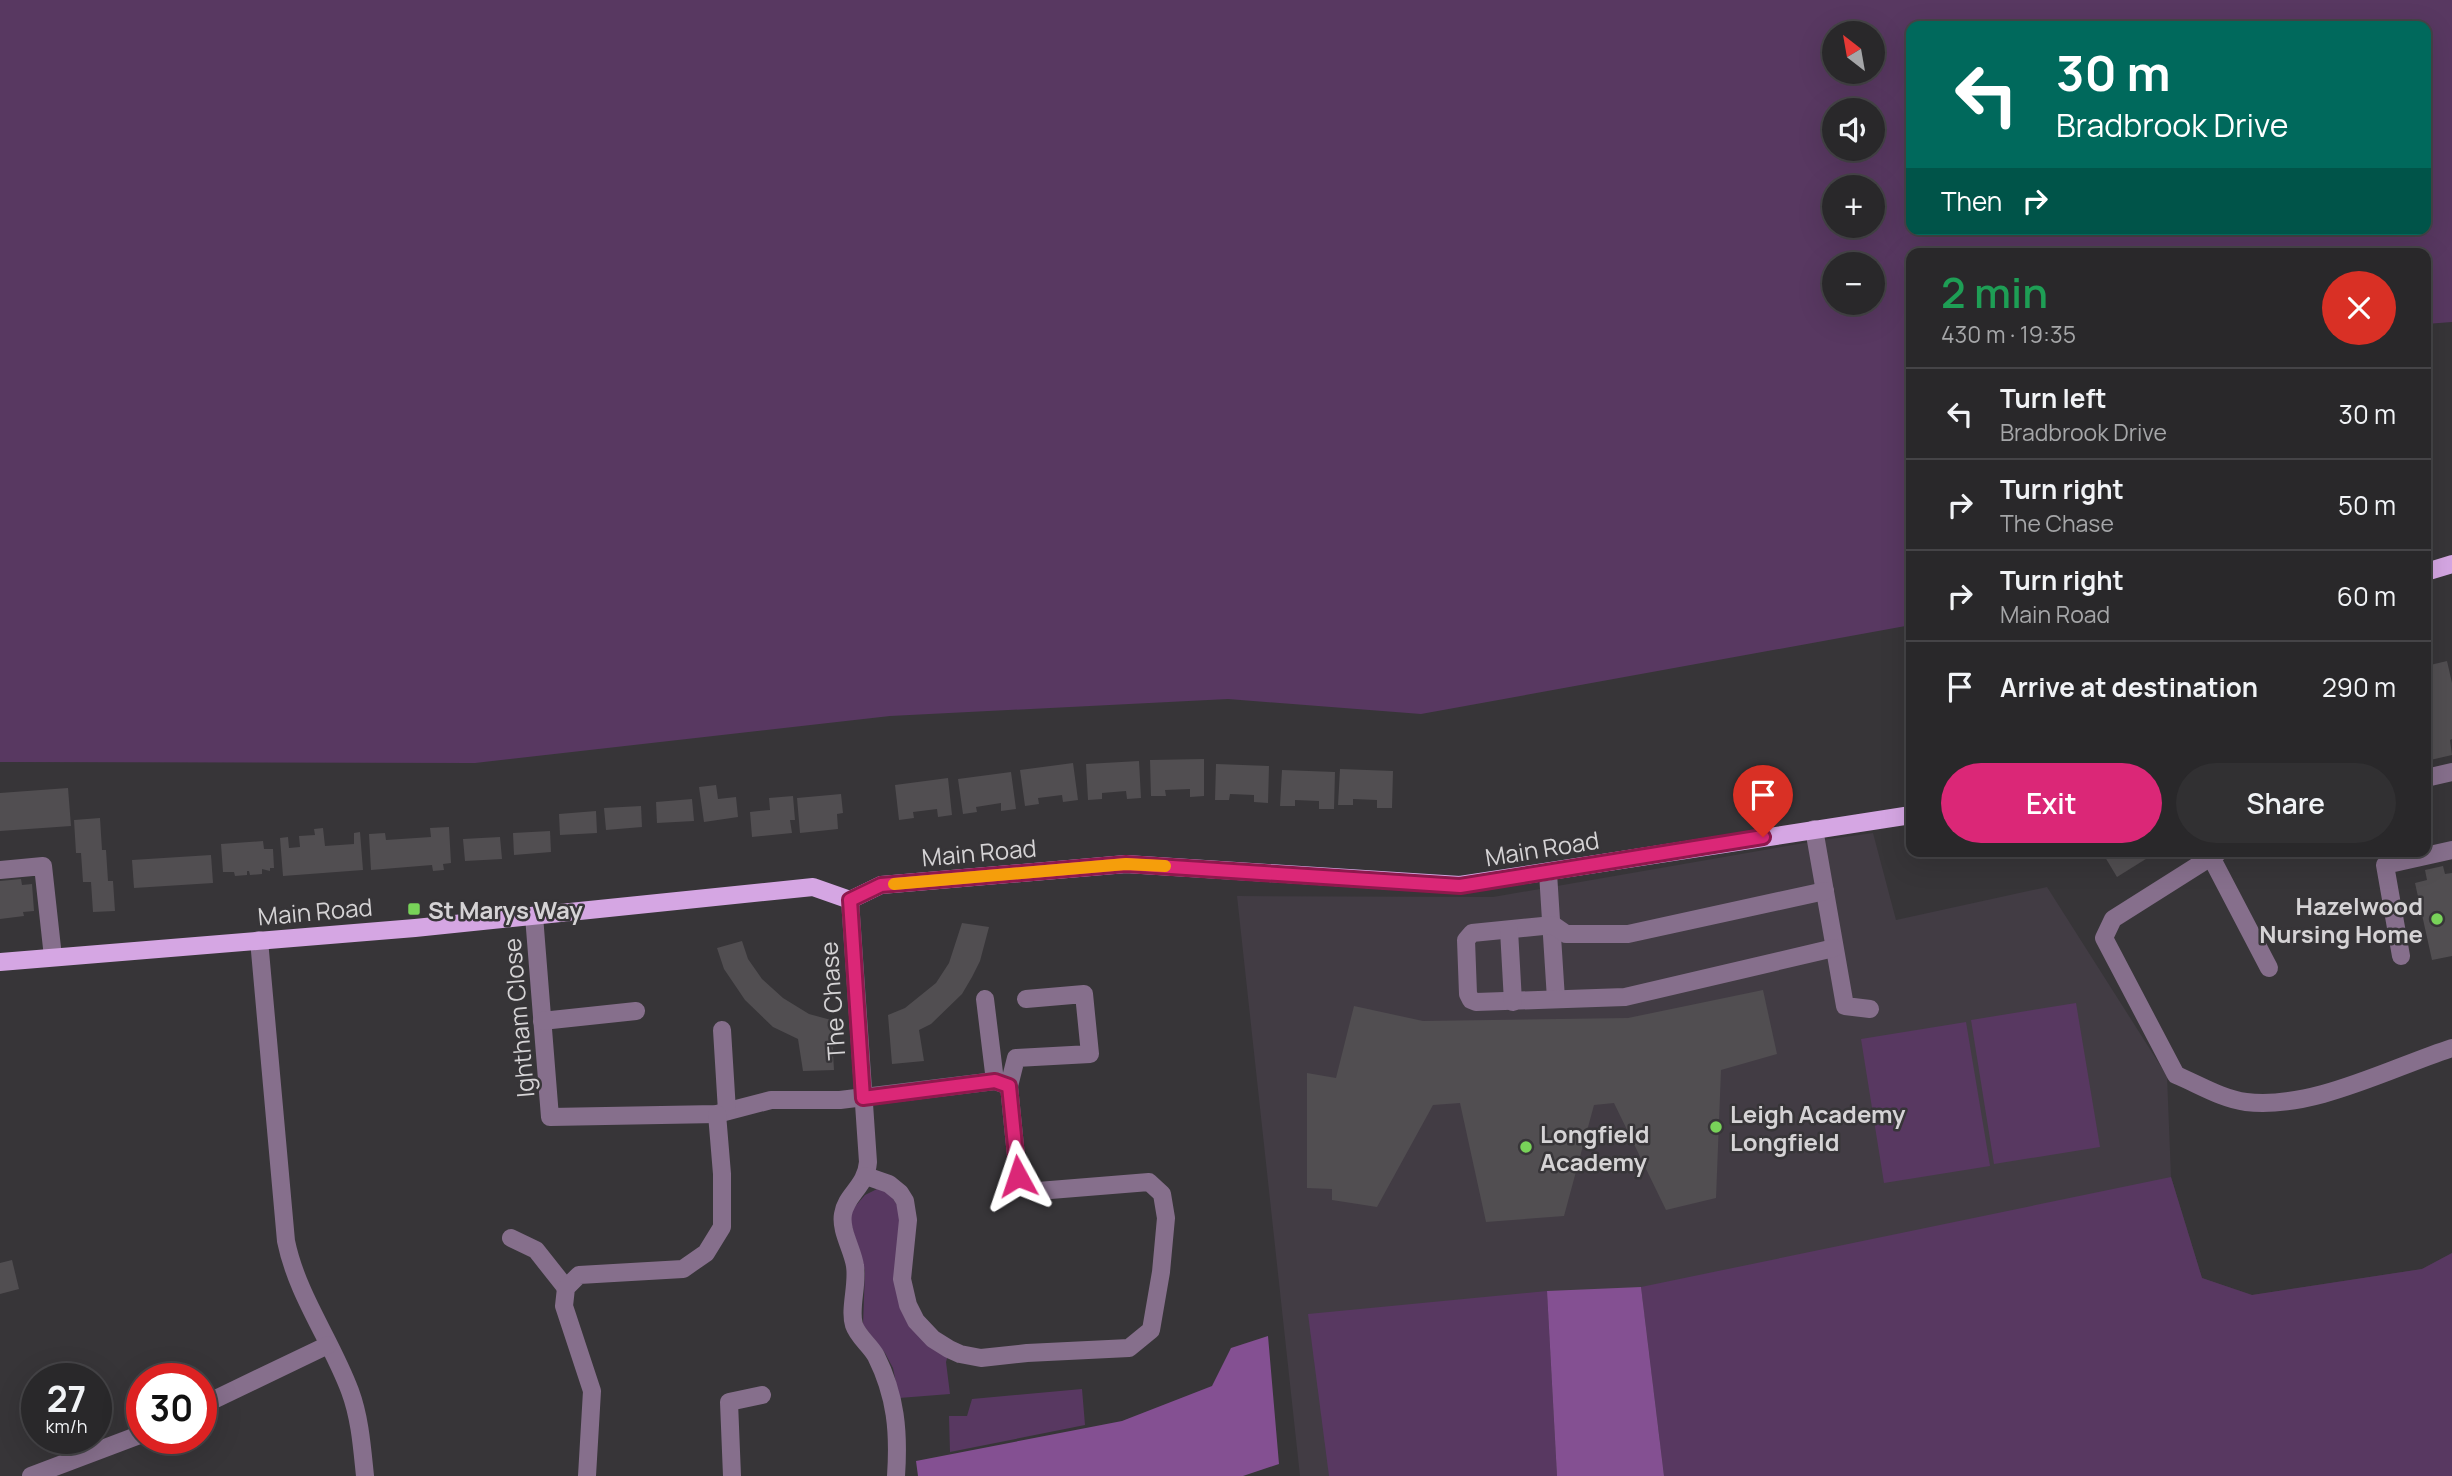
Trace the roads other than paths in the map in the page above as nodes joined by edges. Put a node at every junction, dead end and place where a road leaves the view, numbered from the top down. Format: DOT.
graph roads {
  1 [pos="2452,564"];
  2 [pos="2431,570"];
  3 [pos="2452,772"];
  4 [pos="2431,777"];
  5 [pos="1906,816"];
  6 [pos="1814,829"];
  7 [pos="2431,850"];
  8 [pos="2452,850"];
  9 [pos="2212,857"];
  10 [pos="2216,857"];
  11 [pos="2407,857"];
  12 [pos="0,870"];
  13 [pos="1548,873"];
  14 [pos="1825,891"];
  15 [pos="850,900"];
  16 [pos="534,916"];
  17 [pos="1553,925"];
  18 [pos="1509,930"];
  19 [pos="259,940"];
  20 [pos="1834,948"];
  21 [pos="2402,956"];
  22 [pos="53,957"];
  23 [pos="0,962"];
  24 [pos="2269,968"];
  25 [pos="985,999"];
  26 [pos="1026,999"];
  27 [pos="1556,999"];
  28 [pos="1513,1002"];
  29 [pos="1870,1009"];
  30 [pos="636,1011"];
  31 [pos="542,1021"];
  32 [pos="722,1030"];
  33 [pos="2452,1048"];
  34 [pos="1002,1083"];
  35 [pos="863,1098"];
  36 [pos="722,1113"];
  37 [pos="866,1176"];
  38 [pos="511,1238"];
  39 [pos="566,1288"];
  40 [pos="328,1345"];
  41 [pos="762,1395"];
  42 [pos="217,1398"];
  43 [pos="126,1440"];
  44 [pos="31,1476"];
  45 [pos="365,1476"];
  46 [pos="587,1476"];
  47 [pos="732,1476"];
  48 [pos="889,1476"];
  49 [pos="897,1476"];
  1 -- 2 [label="main road"];
  3 -- 4 [label="street"];
  5 -- 6 [label="main road, Main Road"];
  6 -- 13 [label="main road, Main Road"];
  6 -- 14 [label="street"];
  7 -- 8 [label="street"];
  9 -- 33 [label="street"];
  10 -- 24 [label="street"];
  11 -- 21 [label="street"];
  12 -- 22 [label="street"];
  13 -- 15 [label="main road, Main Road"];
  13 -- 17 [label="street"];
  14 -- 17 [label="street"];
  14 -- 20 [label="street"];
  15 -- 16 [label="main road, Main Road"];
  15 -- 35 [label="street, The Chase"];
  16 -- 19 [label="main road, Main Road"];
  16 -- 31 [label="street, Ightham Close"];
  17 -- 18 [label="street"];
  17 -- 27 [label="street"];
  18 -- 28 [label="street"];
  18 -- 28 [label="street"];
  19 -- 22 [label="main road, Main Road"];
  19 -- 40 [label="street"];
  20 -- 27 [label="street"];
  20 -- 29 [label="street"];
  22 -- 23 [label="main road, Main Road"];
  25 -- 34 [label="street"];
  26 -- 34 [label="street"];
  27 -- 28 [label="street"];
  30 -- 31 [label="street"];
  31 -- 36 [label="street, Ightham Close"];
  32 -- 36 [label="street"];
  34 -- 35 [label="street"];
  34 -- 37 [label="street"];
  35 -- 36 [label="street"];
  35 -- 37 [label="street, The Chase"];
  36 -- 39 [label="street"];
  37 -- 49 [label="street"];
  38 -- 39 [label="street"];
  39 -- 46 [label="street"];
  40 -- 42 [label="street"];
  40 -- 45 [label="street"];
  41 -- 47 [label="street"];
  43 -- 44 [label="street"];
  48 -- 49 [label="street"];
}
